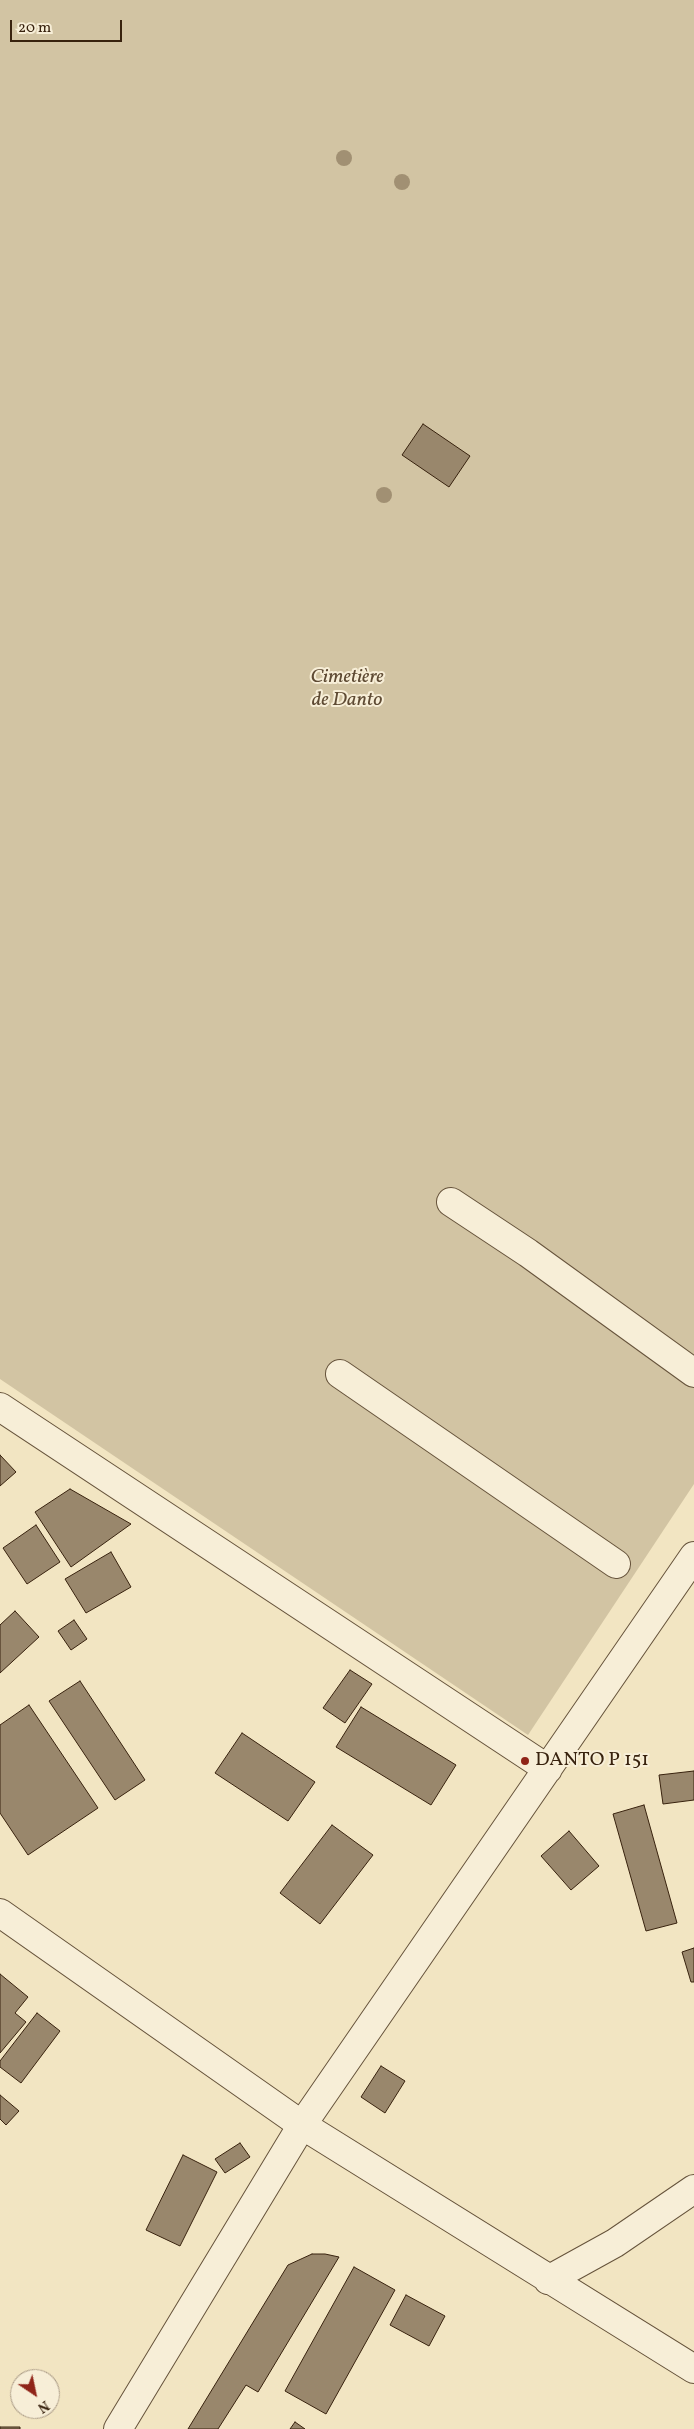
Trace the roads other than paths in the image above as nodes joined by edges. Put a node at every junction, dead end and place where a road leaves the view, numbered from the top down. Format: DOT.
graph roads {
  1 [pos="451,1202"];
  2 [pos="340,1374"];
  3 [pos="694,1374"];
  4 [pos="0,1407"];
  5 [pos="694,1556"];
  6 [pos="616,1564"];
  7 [pos="548,1769"];
  8 [pos="0,1913"];
  9 [pos="302,2125"];
  10 [pos="694,2189"];
  11 [pos="548,2280"];
  12 [pos="694,2369"];
  13 [pos="118,2429"];
  1 -- 3 [label="street"];
  2 -- 6 [label="street"];
  4 -- 7 [label="street"];
  5 -- 7 [label="street"];
  7 -- 9 [label="street"];
  8 -- 9 [label="street"];
  9 -- 11 [label="street"];
  9 -- 13 [label="street"];
  10 -- 11 [label="street"];
  11 -- 12 [label="street"];
}
